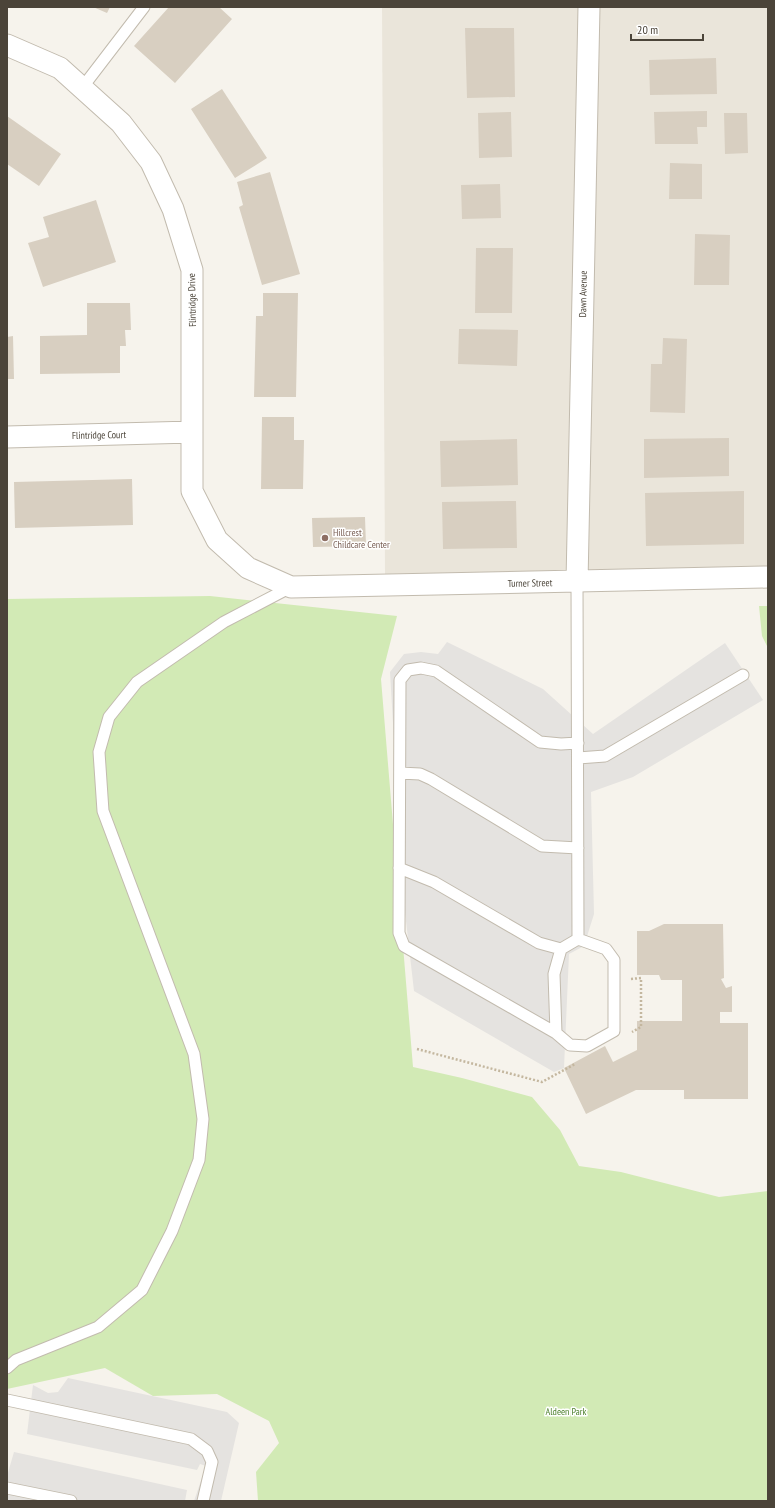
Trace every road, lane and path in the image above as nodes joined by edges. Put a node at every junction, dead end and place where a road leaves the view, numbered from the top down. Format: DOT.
graph roads {
  1 [pos="144,7"];
  2 [pos="589,7"];
  3 [pos="7,45"];
  4 [pos="82,88"];
  5 [pos="192,432"];
  6 [pos="7,437"];
  7 [pos="768,577"];
  8 [pos="577,582"];
  9 [pos="291,588"];
  10 [pos="743,675"];
  11 [pos="578,743"];
  12 [pos="578,758"];
  13 [pos="400,773"];
  14 [pos="578,848"];
  15 [pos="399,868"];
  16 [pos="578,939"];
  17 [pos="561,949"];
  18 [pos="556,1033"];
  19 [pos="7,1368"];
  20 [pos="7,1400"];
  21 [pos="7,1488"];
  22 [pos="71,1501"];
  23 [pos="203,1501"];
  1 -- 4 [label="lane"];
  2 -- 8 [label="street, Dawn Avenue"];
  3 -- 4 [label="street, Flintridge Drive"];
  4 -- 5 [label="street, Flintridge Drive"];
  5 -- 6 [label="street, Flintridge Court"];
  5 -- 9 [label="street, Flintridge Drive"];
  7 -- 8 [label="street, Turner Street"];
  8 -- 9 [label="street, Turner Street"];
  8 -- 11 [label="lane"];
  9 -- 19 [label="lane"];
  10 -- 12 [label="lane"];
  11 -- 12 [label="lane"];
  11 -- 13 [label="lane"];
  12 -- 14 [label="lane"];
  13 -- 14 [label="lane"];
  13 -- 15 [label="lane"];
  14 -- 16 [label="lane"];
  15 -- 17 [label="lane"];
  15 -- 18 [label="lane"];
  16 -- 17 [label="lane"];
  16 -- 18 [label="lane"];
  17 -- 18 [label="lane"];
  20 -- 23 [label="lane"];
  21 -- 22 [label="lane"];
}
